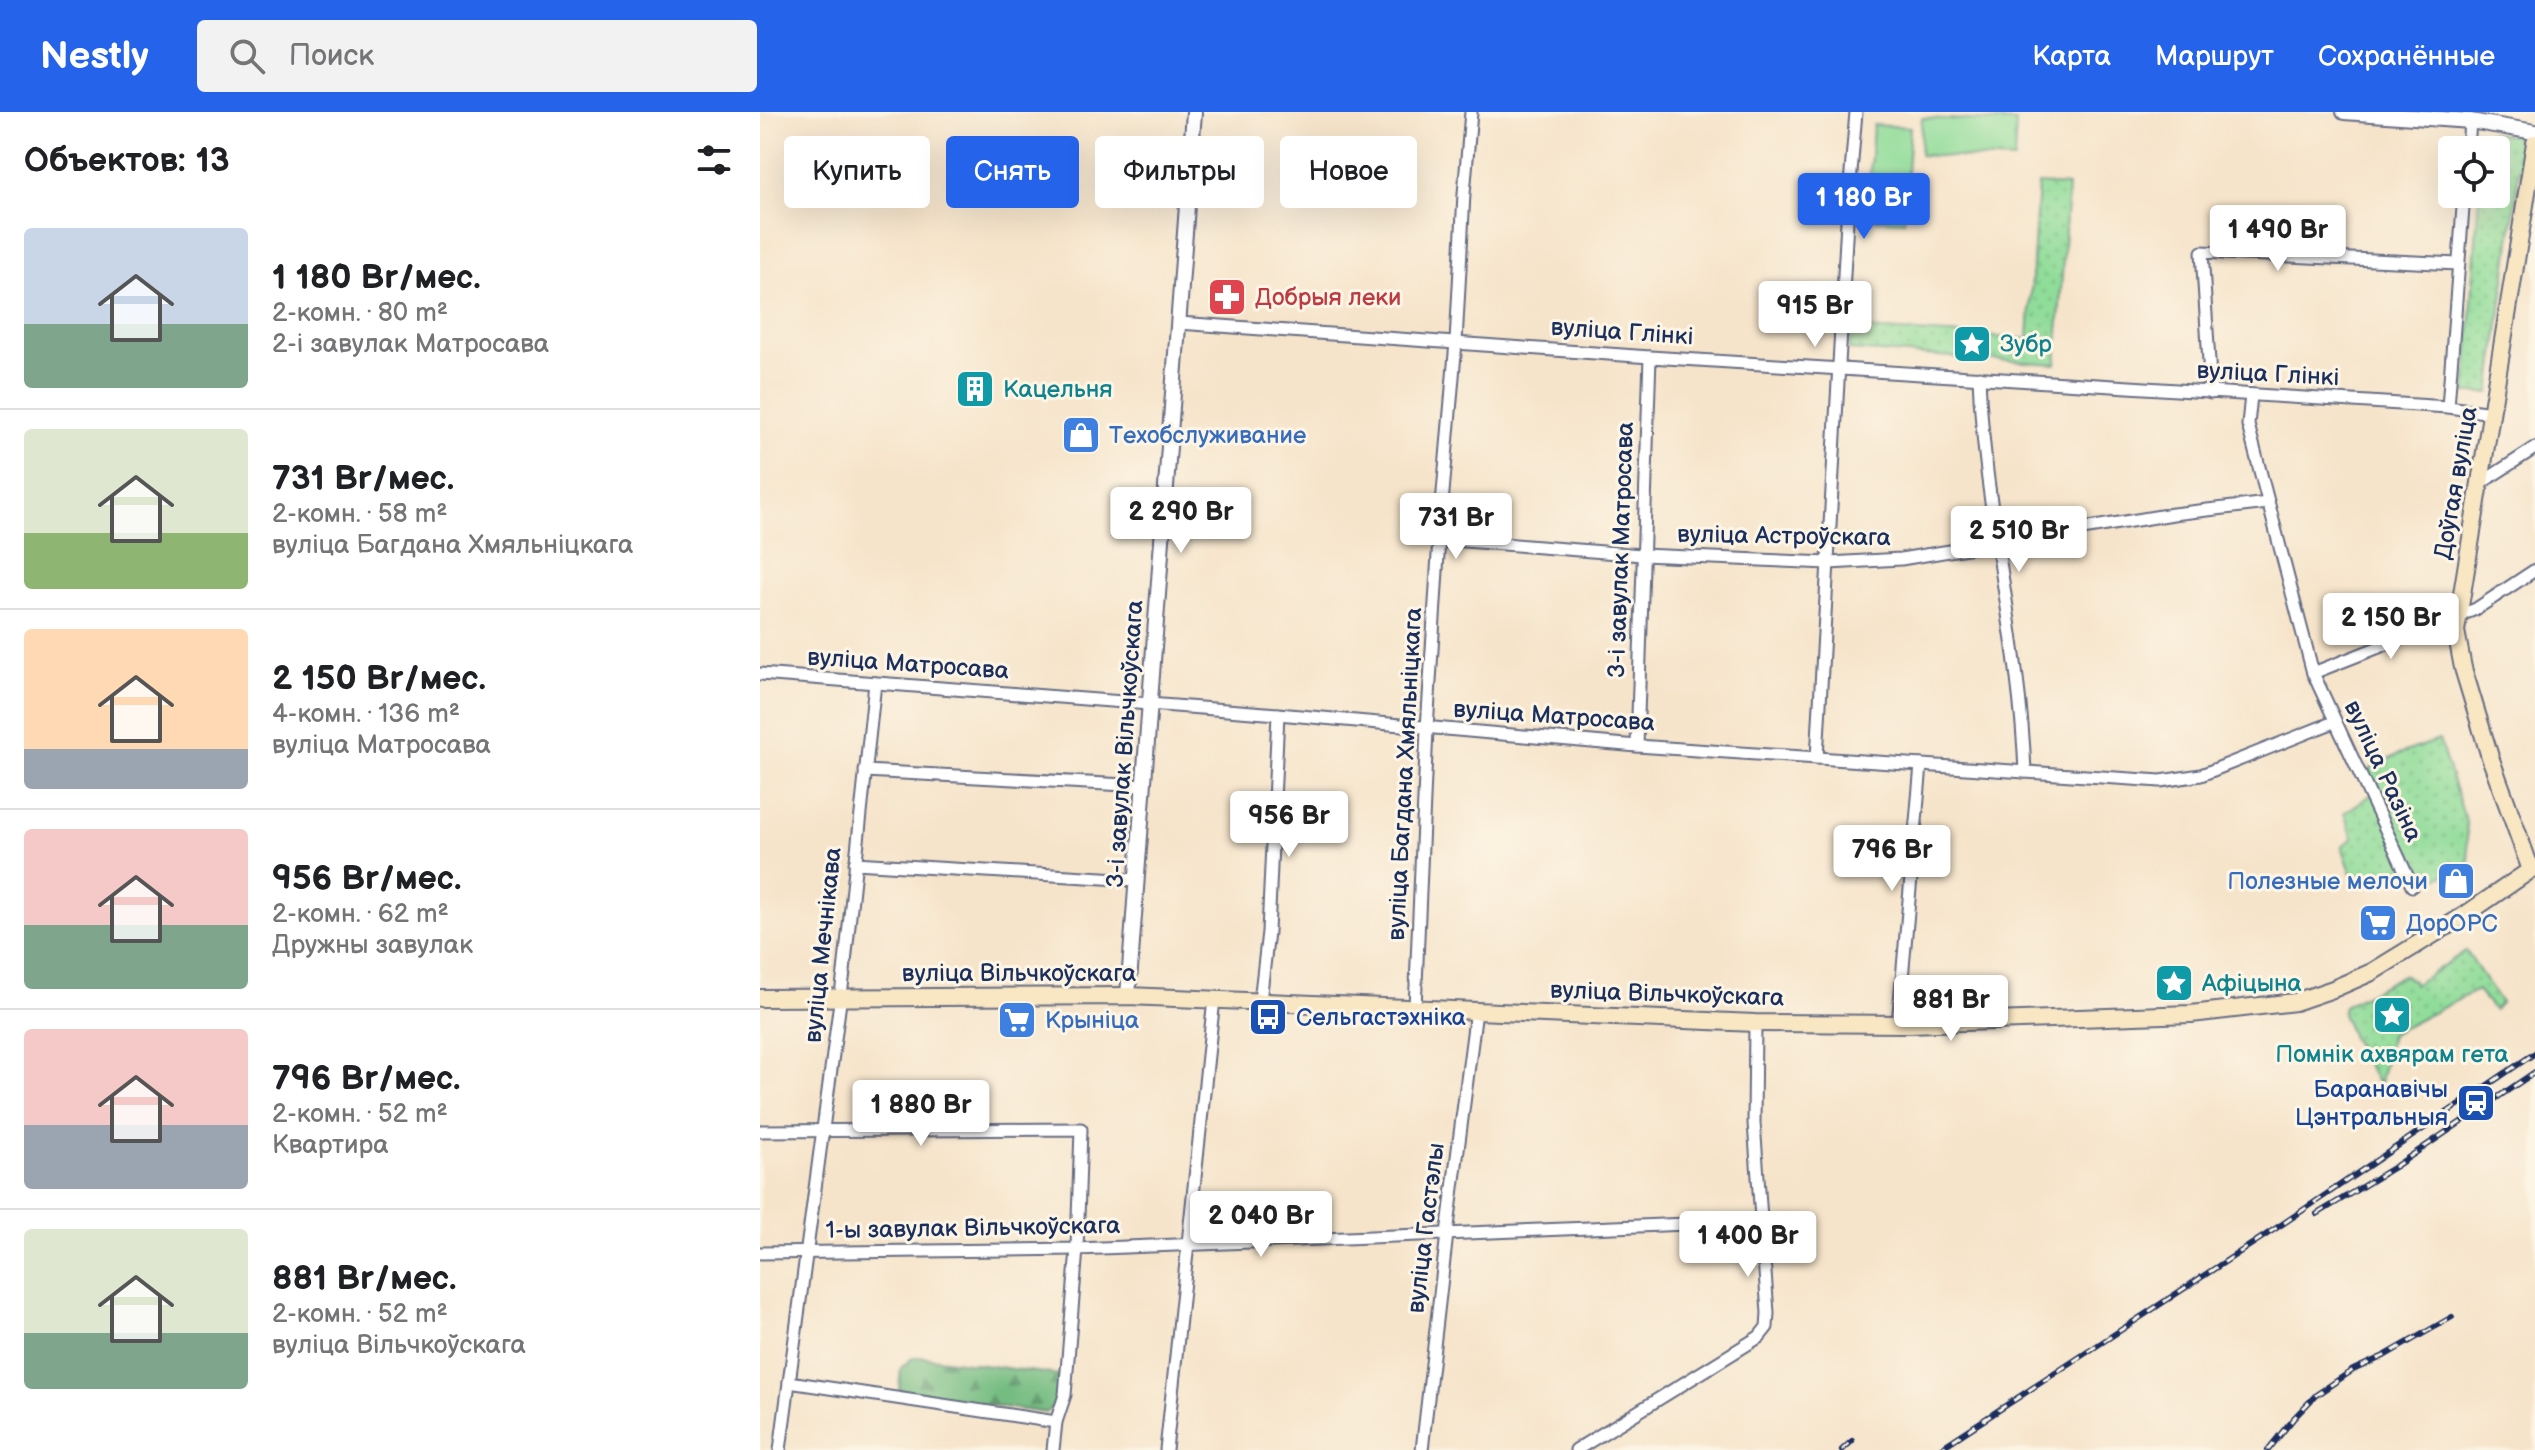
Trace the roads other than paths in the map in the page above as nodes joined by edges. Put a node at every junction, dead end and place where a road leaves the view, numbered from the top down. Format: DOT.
graph roads {
  1 [pos="1194,112"];
  2 [pos="1471,112"];
  3 [pos="1856,112"];
  4 [pos="2344,112"];
  5 [pos="2470,117"];
  6 [pos="2535,132"];
  7 [pos="2535,143"];
  8 [pos="2463,208"];
  9 [pos="2458,264"];
  10 [pos="1179,323"];
  11 [pos="1456,342"];
  12 [pos="1650,357"];
  13 [pos="1840,368"];
  14 [pos="1979,377"];
  15 [pos="2211,393"];
  16 [pos="2251,395"];
  17 [pos="2448,407"];
  18 [pos="2492,413"];
  19 [pos="2535,448"];
  20 [pos="2481,483"];
  21 [pos="2268,503"];
  22 [pos="1439,539"];
  23 [pos="1995,542"];
  24 [pos="1642,555"];
  25 [pos="1829,563"];
  26 [pos="2535,570"];
  27 [pos="2457,616"];
  28 [pos="2313,673"];
  29 [pos="760,674"];
  30 [pos="875,683"];
  31 [pos="1150,704"];
  32 [pos="1278,714"];
  33 [pos="2334,722"];
  34 [pos="1427,729"];
  35 [pos="1637,746"];
  36 [pos="1817,758"];
  37 [pos="1921,765"];
  38 [pos="865,771"];
  39 [pos="2025,772"];
  40 [pos="1144,786"];
  41 [pos="855,863"];
  42 [pos="2533,868"];
  43 [pos="1136,880"];
  44 [pos="2412,886"];
  45 [pos="1128,996"];
  46 [pos="760,998"];
  47 [pos="840,998"];
  48 [pos="1214,999"];
  49 [pos="1260,1001"];
  50 [pos="1415,1008"];
  51 [pos="1476,1011"];
  52 [pos="1755,1023"];
  53 [pos="1898,1024"];
  54 [pos="760,1131"];
  55 [pos="824,1131"];
  56 [pos="1761,1221"];
  57 [pos="1447,1234"];
  58 [pos="1187,1245"];
  59 [pos="1077,1249"];
  60 [pos="760,1253"];
  61 [pos="806,1253"];
  62 [pos="789,1382"];
  63 [pos="1056,1422"];
  64 [pos="780,1450"];
  65 [pos="1053,1450"];
  66 [pos="1166,1450"];
  67 [pos="1422,1450"];
  68 [pos="1576,1450"];
  1 -- 10 [label="street, 3-і завулак Вільчкоўскага"];
  2 -- 11 [label="street, вуліца Багдана Хмяльніцкага"];
  3 -- 13 [label="street"];
  4 -- 5 [label="street"];
  5 -- 6 [label="street"];
  7 -- 18 [label="main road, Доўгая вуліца"];
  8 -- 9 [label="street, Доўгая вуліца"];
  9 -- 15 [label="street"];
  9 -- 17 [label="street, Доўгая вуліца"];
  10 -- 11 [label="street, вуліца Глінкі"];
  10 -- 31 [label="street, 3-і завулак Вільчкоўскага"];
  11 -- 12 [label="street, вуліца Глінкі"];
  11 -- 22 [label="street, вуліца Багдана Хмяльніцкага"];
  12 -- 13 [label="street, вуліца Глінкі"];
  12 -- 24 [label="street, 3-і завулак Матросава"];
  13 -- 14 [label="street, вуліца Глінкі"];
  13 -- 25 [label="street"];
  14 -- 15 [label="street, вуліца Глінкі"];
  14 -- 23 [label="street"];
  15 -- 16 [label="street, вуліца Глінкі"];
  16 -- 17 [label="street, вуліца Глінкі"];
  16 -- 21 [label="street, вуліца Разіна"];
  17 -- 18 [label="street, вуліца Глінкі"];
  18 -- 20 [label="main road, Доўгая вуліца"];
  19 -- 20 [label="street"];
  20 -- 27 [label="main road, Доўгая вуліца"];
  21 -- 23 [label="street, вуліца Астроўскага"];
  21 -- 28 [label="street, вуліца Разіна"];
  22 -- 24 [label="street, вуліца Астроўскага"];
  22 -- 34 [label="street, вуліца Багдана Хмяльніцкага"];
  23 -- 25 [label="street, вуліца Астроўскага"];
  23 -- 39 [label="street"];
  24 -- 25 [label="street, вуліца Астроўскага"];
  24 -- 35 [label="street, 3-і завулак Матросава"];
  25 -- 36 [label="street"];
  26 -- 27 [label="street"];
  27 -- 28 [label="street"];
  27 -- 42 [label="main road, Доўгая вуліца"];
  28 -- 33 [label="street, вуліца Разіна"];
  29 -- 30 [label="street, вуліца Матросава"];
  30 -- 31 [label="street, вуліца Матросава"];
  30 -- 38 [label="street, вуліца Мечнікава"];
  31 -- 32 [label="street, вуліца Матросава"];
  31 -- 40 [label="street, 3-і завулак Вільчкоўскага"];
  32 -- 34 [label="street, вуліца Матросава"];
  32 -- 49 [label="street"];
  33 -- 39 [label="street, вуліца Матросава"];
  33 -- 44 [label="street, вуліца Разіна"];
  34 -- 35 [label="street, вуліца Матросава"];
  34 -- 50 [label="street, вуліца Багдана Хмяльніцкага"];
  35 -- 36 [label="street, вуліца Матросава"];
  36 -- 37 [label="street, вуліца Матросава"];
  37 -- 39 [label="street, вуліца Матросава"];
  37 -- 53 [label="street"];
  38 -- 40 [label="street"];
  38 -- 41 [label="street, вуліца Мечнікава"];
  40 -- 43 [label="street, 3-і завулак Вільчкоўскага"];
  41 -- 43 [label="street"];
  41 -- 47 [label="street, вуліца Мечнікава"];
  42 -- 53 [label="main road, вуліца Вільчкоўскага"];
  43 -- 45 [label="street, 3-і завулак Вільчкоўскага"];
  45 -- 47 [label="main road, вуліца Вільчкоўскага"];
  45 -- 48 [label="main road, вуліца Вільчкоўскага"];
  46 -- 47 [label="main road, вуліца Вільчкоўскага"];
  47 -- 55 [label="street, вуліца Мечнікава"];
  48 -- 49 [label="main road, вуліца Вільчкоўскага"];
  48 -- 58 [label="street"];
  49 -- 50 [label="main road, вуліца Вільчкоўскага"];
  50 -- 51 [label="main road, вуліца Вільчкоўскага"];
  51 -- 52 [label="main road, вуліца Вільчкоўскага"];
  51 -- 57 [label="street, вуліца Гастэлы"];
  52 -- 53 [label="main road, вуліца Вільчкоўскага"];
  52 -- 56 [label="street"];
  54 -- 55 [label="street"];
  55 -- 59 [label="street"];
  55 -- 61 [label="street, вуліца Мечнікава"];
  56 -- 57 [label="street, 1-ы завулак Вільчкоўскага"];
  56 -- 68 [label="street"];
  57 -- 58 [label="street, 1-ы завулак Вільчкоўскага"];
  57 -- 67 [label="street, вуліца Гастэлы"];
  58 -- 59 [label="street, 1-ы завулак Вільчкоўскага"];
  58 -- 66 [label="street"];
  59 -- 61 [label="street, 1-ы завулак Вільчкоўскага"];
  59 -- 63 [label="street"];
  60 -- 61 [label="street, 1-ы завулак Вільчкоўскага"];
  61 -- 62 [label="street, вуліца Мечнікава"];
  62 -- 63 [label="street"];
  62 -- 64 [label="street, вуліца Мечнікава"];
  63 -- 65 [label="street"];
}
